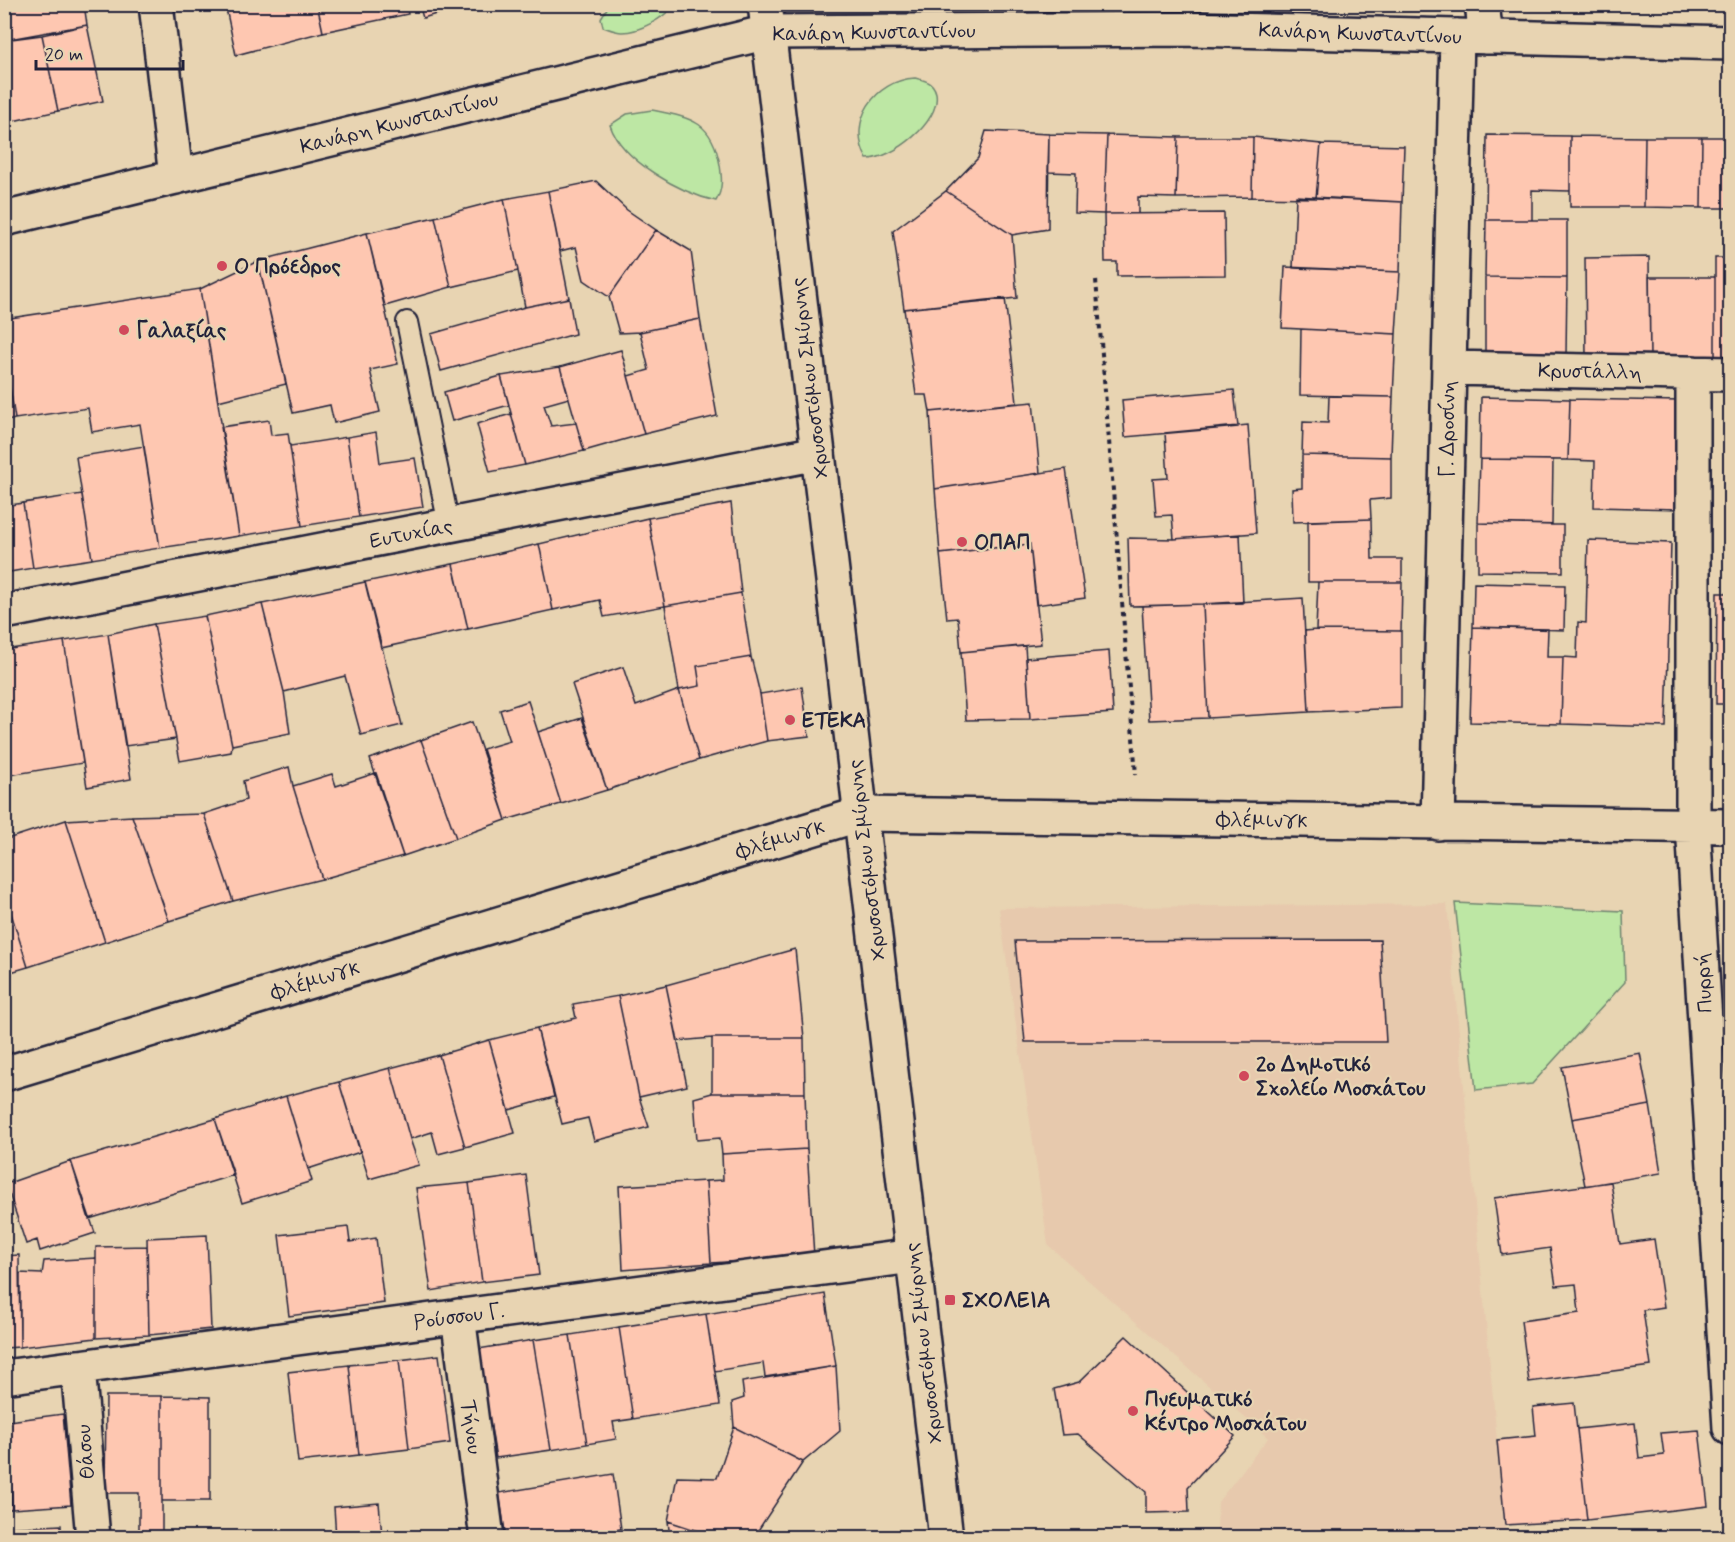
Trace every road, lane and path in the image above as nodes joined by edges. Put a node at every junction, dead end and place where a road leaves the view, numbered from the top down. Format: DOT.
graph roads {
  1 [pos="156,4"];
  2 [pos="1482,4"];
  3 [pos="1189,17"];
  4 [pos="767,18"];
  5 [pos="1472,36"];
  6 [pos="1731,43"];
  7 [pos="176,177"];
  8 [pos="4,219"];
  9 [pos="1096,280"];
  10 [pos="406,322"];
  11 [pos="1449,368"];
  12 [pos="1693,373"];
  13 [pos="1731,374"];
  14 [pos="818,453"];
  15 [pos="449,525"];
  16 [pos="4,612"];
  17 [pos="861,814"];
  18 [pos="1139,818"];
  19 [pos="1438,823"];
  20 [pos="1693,825"];
  21 [pos="1731,826"];
  22 [pos="4,1074"];
  23 [pos="913,1256"];
  24 [pos="458,1317"];
  25 [pos="78,1367"];
  26 [pos="4,1377"];
  27 [pos="1731,1428"];
  28 [pos="93,1538"];
  29 [pos="487,1538"];
  30 [pos="946,1538"];
  1 -- 7 [label="street"];
  2 -- 5 [label="street, Γ. Δροσίνη"];
  3 -- 4 [label="street, Κανάρη Κωνσταντίνου"];
  3 -- 5 [label="street, Κανάρη Κωνσταντίνου"];
  4 -- 7 [label="street, Κανάρη Κωνσταντίνου"];
  4 -- 14 [label="street, Χρυσοστόμου Σμύρνης"];
  5 -- 6 [label="street, Κανάρη Κωνσταντίνου"];
  5 -- 11 [label="street, Γ. Δροσίνη"];
  7 -- 8 [label="street, Κανάρη Κωνσταντίνου"];
  9 -- 18 [label="path"];
  10 -- 15 [label="lane"];
  11 -- 12 [label="street, Κρυστάλλη"];
  11 -- 19 [label="street, Γ. Δροσίνη"];
  12 -- 13 [label="street, Κρυστάλλη"];
  12 -- 20 [label="street, Πυρρή"];
  14 -- 15 [label="street, Ευτυχίας"];
  14 -- 17 [label="street, Χρυσοστόμου Σμύρνης"];
  15 -- 16 [label="street, Ευτυχίας"];
  17 -- 18 [label="street, Φλέμινγκ"];
  17 -- 22 [label="street, Φλέμινγκ"];
  17 -- 23 [label="street, Χρυσοστόμου Σμύρνης"];
  18 -- 19 [label="street, Φλέμινγκ"];
  19 -- 20 [label="street, Φλέμινγκ"];
  20 -- 21 [label="street, Φλέμινγκ"];
  20 -- 27 [label="street, Πυρρή"];
  23 -- 24 [label="street, Ρούσσου Γ."];
  23 -- 30 [label="street, Χρυσοστόμου Σμύρνης"];
  24 -- 25 [label="street, Ρούσσου Γ."];
  24 -- 29 [label="street, Τήνου"];
  25 -- 26 [label="street, Ρούσσου Γ."];
  25 -- 28 [label="street, Θάσου"];
}
